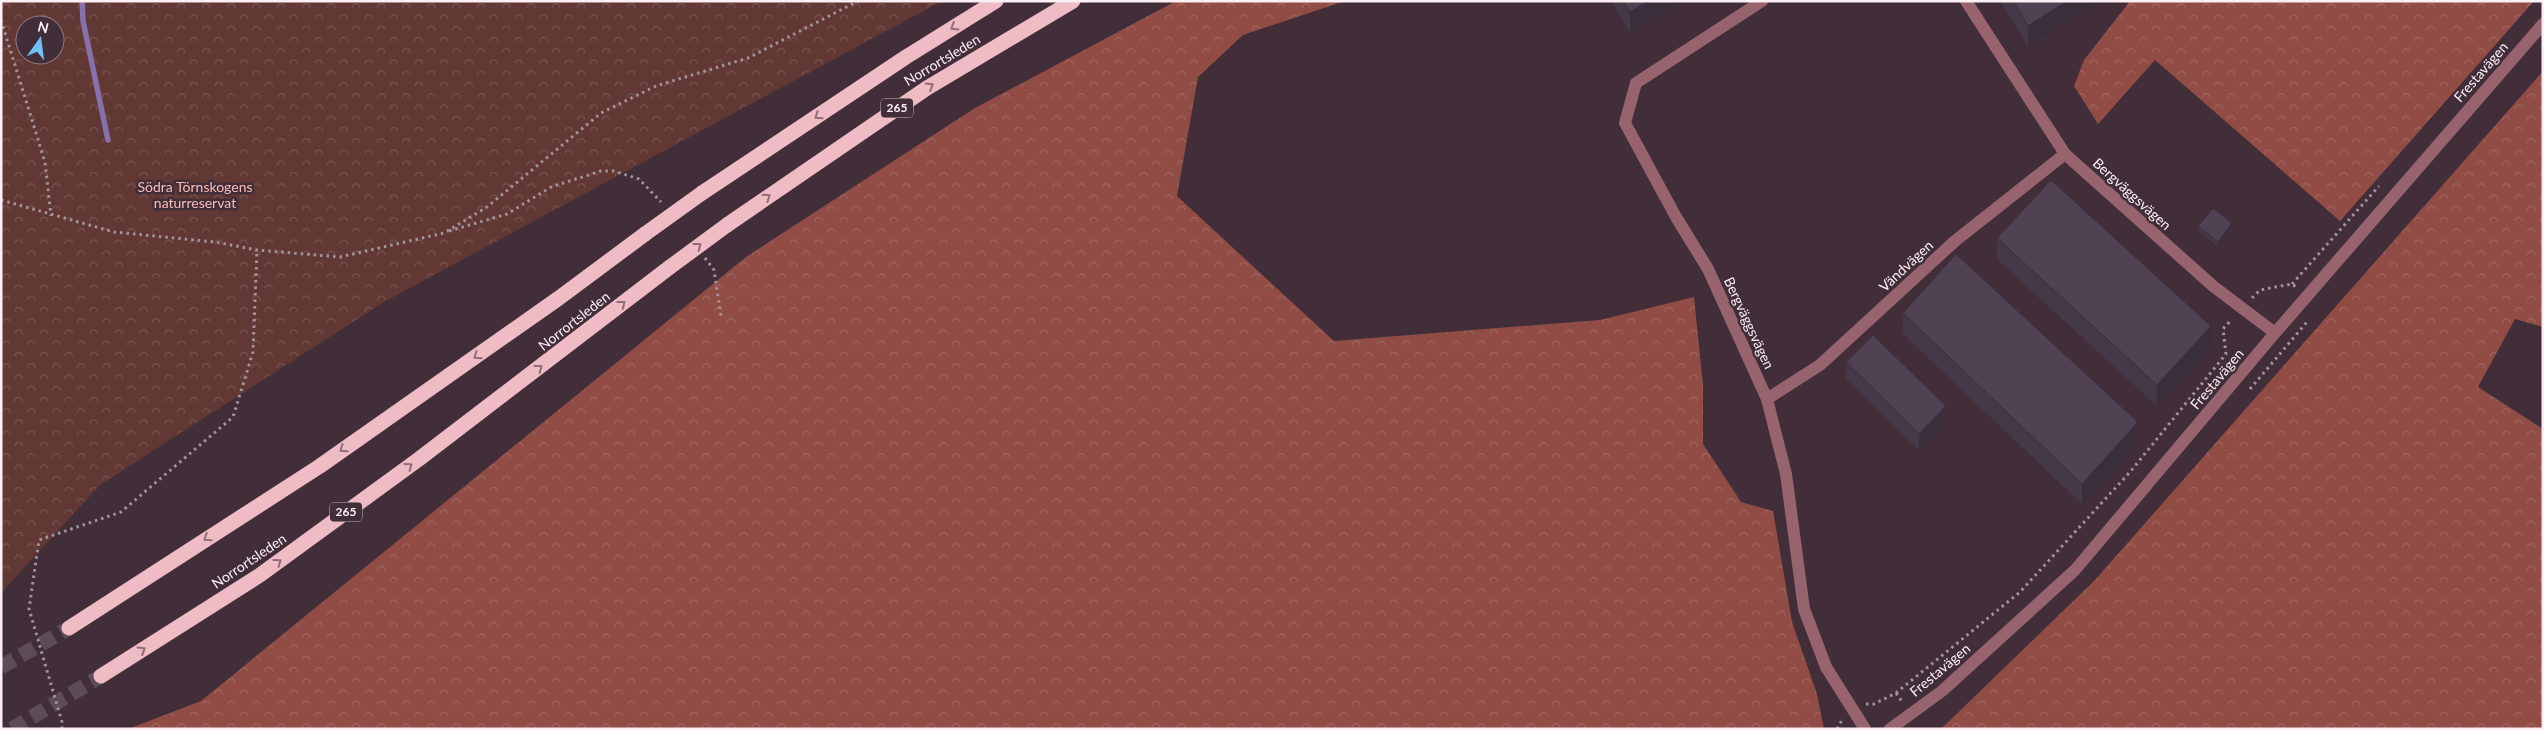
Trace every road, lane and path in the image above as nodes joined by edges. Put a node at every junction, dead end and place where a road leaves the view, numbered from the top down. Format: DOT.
graph roads {
  1 [pos="858,1"];
  2 [pos="996,1"];
  3 [pos="1073,1"];
  4 [pos="1762,1"];
  5 [pos="1966,1"];
  6 [pos="1,20"];
  7 [pos="2543,24"];
  8 [pos="2065,154"];
  9 [pos="2379,186"];
  10 [pos="1,200"];
  11 [pos="666,208"];
  12 [pos="51,216"];
  13 [pos="444,233"];
  14 [pos="257,250"];
  15 [pos="703,256"];
  16 [pos="2292,284"];
  17 [pos="2242,309"];
  18 [pos="721,316"];
  19 [pos="2275,333"];
  20 [pos="1768,399"];
  21 [pos="69,628"];
  22 [pos="100,676"];
  23 [pos="1850,705"];
  24 [pos="62,729"];
  25 [pos="1837,729"];
  26 [pos="1864,729"];
  27 [pos="1890,729"];
  1 -- 13 [label="path"];
  2 -- 21 [label="highway, Norrortsleden, one-way, bridge"];
  22 -- 3 [label="highway, Norrortsleden / 265, one-way, bridge"];
  4 -- 20 [label="street, Bergväggsvägen"];
  5 -- 8 [label="street, Bergväggsvägen"];
  6 -- 12 [label="path"];
  7 -- 19 [label="street, Frestavägen"];
  8 -- 17 [label="street, Bergväggsvägen"];
  8 -- 20 [label="street, Vändvägen"];
  9 -- 16 [label="path"];
  10 -- 12 [label="path"];
  11 -- 13 [label="path"];
  12 -- 14 [label="path"];
  13 -- 14 [label="path"];
  14 -- 24 [label="path"];
  15 -- 18 [label="path"];
  17 -- 19 [label="street, Bergväggsvägen"];
  17 -- 23 [label="path"];
  19 -- 27 [label="street, Frestavägen"];
  20 -- 23 [label="street, Bergväggsvägen"];
  23 -- 25 [label="path"];
  23 -- 26 [label="street, Bergväggsvägen"];
}
